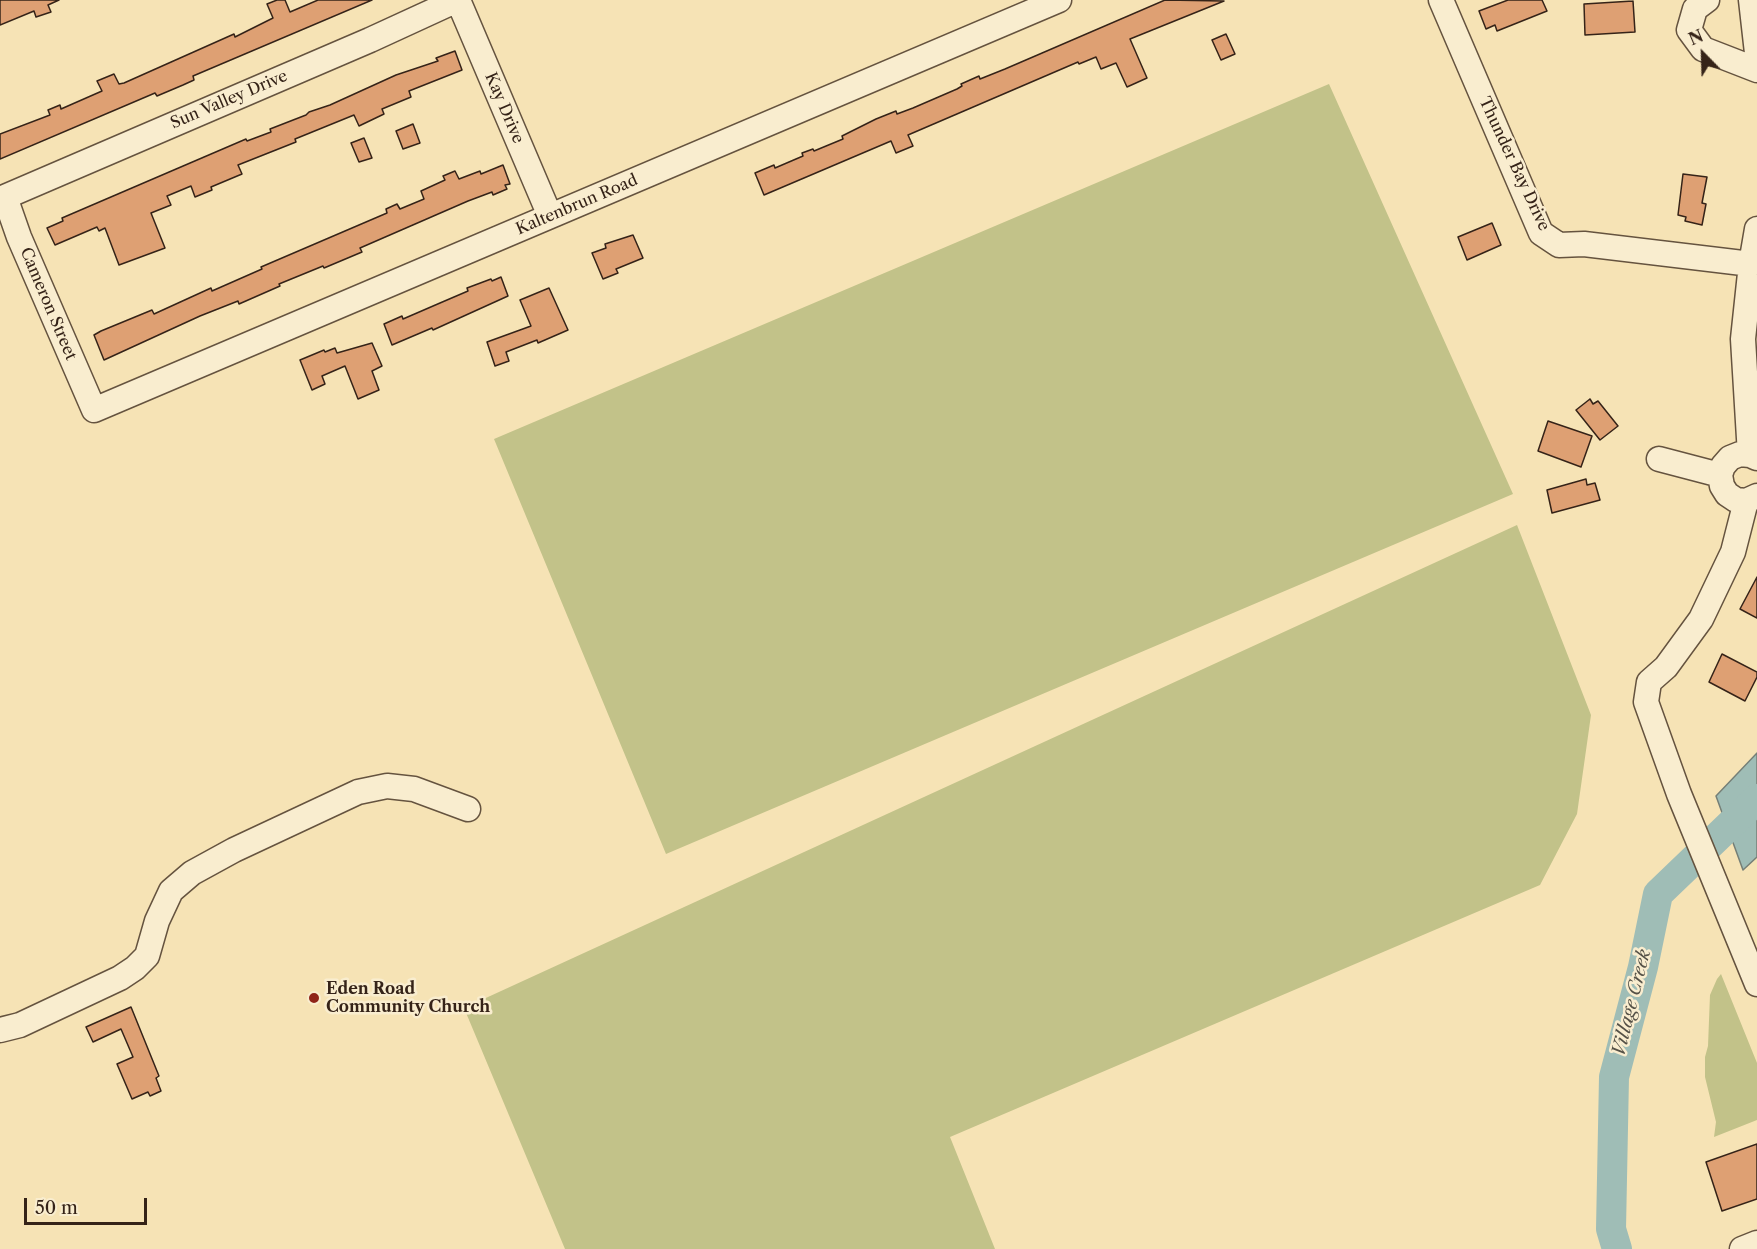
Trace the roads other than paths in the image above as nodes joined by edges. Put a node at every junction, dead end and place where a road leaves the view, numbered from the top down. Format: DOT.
graph roads {
  1 [pos="458,0"];
  2 [pos="1059,0"];
  3 [pos="1441,0"];
  4 [pos="1707,0"];
  5 [pos="1751,0"];
  6 [pos="1757,53"];
  7 [pos="1757,70"];
  8 [pos="3,198"];
  9 [pos="550,216"];
  10 [pos="1757,229"];
  11 [pos="1750,264"];
  12 [pos="94,410"];
  13 [pos="1754,456"];
  14 [pos="1659,459"];
  15 [pos="1720,475"];
  16 [pos="1751,498"];
  17 [pos="468,809"];
  18 [pos="1757,984"];
  19 [pos="0,1030"];
  20 [pos="1757,1243"];
  21 [pos="1742,1249"];
  1 -- 8 [label="street, Sun Valley Drive"];
  1 -- 9 [label="street, Kay Drive"];
  2 -- 9 [label="street, Kaltenbrun Road"];
  3 -- 11 [label="street, Thunder Bay Drive"];
  4 -- 7 [label="street"];
  5 -- 6 [label="street"];
  8 -- 12 [label="street, Cameron Street"];
  9 -- 12 [label="street, Kaltenbrun Road"];
  10 -- 11 [label="street"];
  11 -- 13 [label="street"];
  13 -- 15 [label="street"];
  14 -- 15 [label="street"];
  15 -- 16 [label="street"];
  16 -- 18 [label="street"];
  17 -- 19 [label="street"];
  20 -- 21 [label="street"];
}
